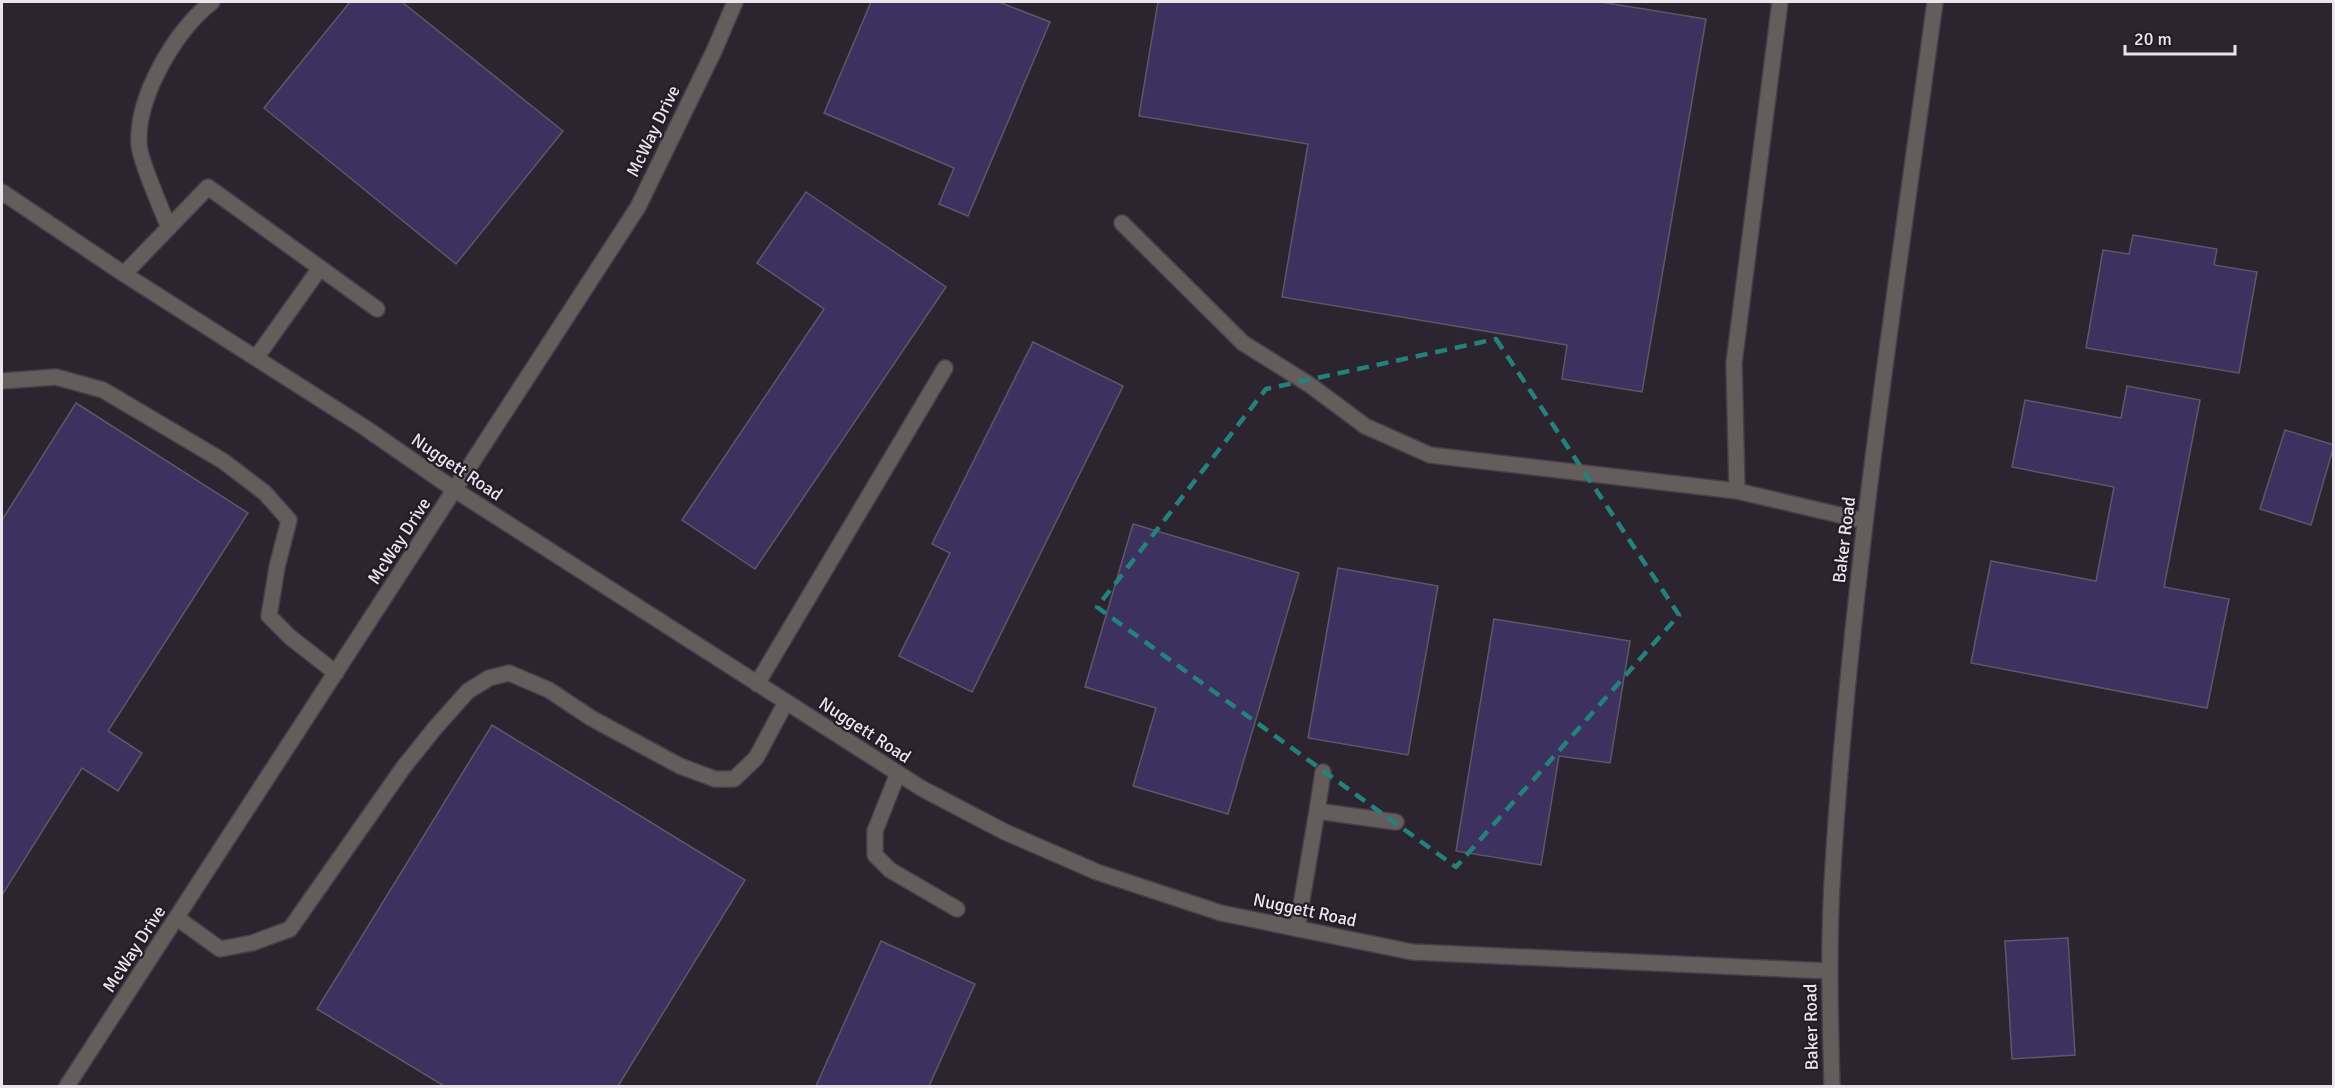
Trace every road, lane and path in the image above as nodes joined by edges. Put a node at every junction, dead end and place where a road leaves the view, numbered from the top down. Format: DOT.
graph roads {
  1 [pos="212,2"];
  2 [pos="735,2"];
  3 [pos="1780,2"];
  4 [pos="1935,2"];
  5 [pos="2,192"];
  6 [pos="1122,224"];
  7 [pos="169,228"];
  8 [pos="320,268"];
  9 [pos="124,274"];
  10 [pos="377,309"];
  11 [pos="256,358"];
  12 [pos="945,368"];
  13 [pos="2,381"];
  14 [pos="455,490"];
  15 [pos="1737,491"];
  16 [pos="1865,521"];
  17 [pos="336,673"];
  18 [pos="757,684"];
  19 [pos="786,702"];
  20 [pos="1323,772"];
  21 [pos="898,773"];
  22 [pos="1317,811"];
  23 [pos="1396,822"];
  24 [pos="957,909"];
  25 [pos="177,918"];
  26 [pos="1297,929"];
  27 [pos="1830,971"];
  28 [pos="67,1086"];
  29 [pos="1832,1086"];
  1 -- 7 [label="street"];
  2 -- 14 [label="street, McWay Drive"];
  3 -- 15 [label="street"];
  4 -- 16 [label="street, Baker Road"];
  5 -- 9 [label="street, Nuggett Road"];
  6 -- 15 [label="street"];
  7 -- 8 [label="street"];
  7 -- 9 [label="street"];
  8 -- 10 [label="street"];
  8 -- 11 [label="street"];
  9 -- 11 [label="street, Nuggett Road"];
  11 -- 14 [label="street, Nuggett Road"];
  12 -- 18 [label="street"];
  13 -- 17 [label="street"];
  14 -- 17 [label="street, McWay Drive"];
  14 -- 18 [label="street, Nuggett Road"];
  15 -- 16 [label="street"];
  16 -- 27 [label="street, Baker Road"];
  17 -- 25 [label="street, McWay Drive"];
  18 -- 19 [label="street, Nuggett Road"];
  19 -- 21 [label="street, Nuggett Road"];
  19 -- 25 [label="street"];
  20 -- 22 [label="street"];
  21 -- 24 [label="street"];
  21 -- 26 [label="street, Nuggett Road"];
  22 -- 23 [label="street"];
  22 -- 26 [label="street"];
  25 -- 28 [label="street, McWay Drive"];
  26 -- 27 [label="street, Nuggett Road"];
  27 -- 29 [label="street, Baker Road"];
}
